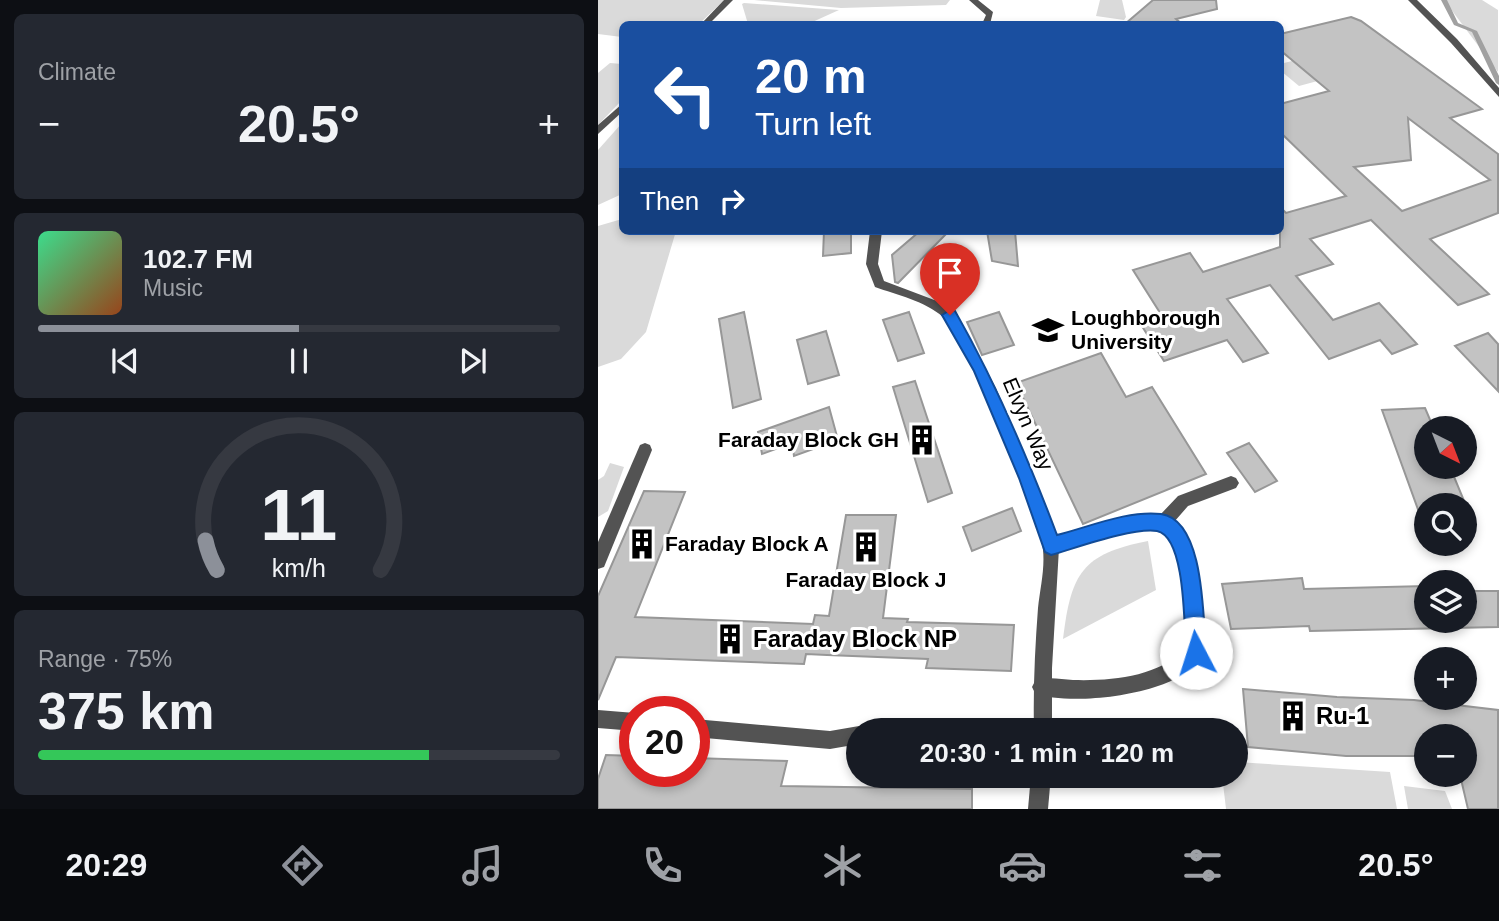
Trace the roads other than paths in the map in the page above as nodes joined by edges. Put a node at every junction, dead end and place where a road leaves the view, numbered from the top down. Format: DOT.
graph roads {
  1 [pos="729,0"];
  2 [pos="973,0"];
  3 [pos="1412,0"];
  4 [pos="708,21"];
  5 [pos="987,21"];
  6 [pos="1499,94"];
  7 [pos="619,110"];
  8 [pos="598,131"];
  9 [pos="876,235"];
  10 [pos="645,450"];
  11 [pos="1231,483"];
  12 [pos="1163,523"];
  13 [pos="1051,546"];
  14 [pos="598,561"];
  15 [pos="1041,687"];
  16 [pos="1042,718"];
  17 [pos="598,719"];
  18 [pos="619,721"];
  19 [pos="710,729"];
  20 [pos="846,737"];
  21 [pos="1040,788"];
  22 [pos="1038,809"];
  1 -- 4 [label="street"];
  2 -- 5 [label="street"];
  3 -- 6 [label="street"];
  7 -- 8 [label="street"];
  9 -- 13 [label="street, Elvyn Way"];
  10 -- 14 [label="street"];
  11 -- 12 [label="street"];
  12 -- 13 [label="street"];
  12 -- 15 [label="street"];
  13 -- 15 [label="street, Elvyn Way"];
  15 -- 16 [label="street, Elvyn Way"];
  17 -- 18 [label="street"];
  19 -- 20 [label="street"];
  21 -- 22 [label="street"];
}
